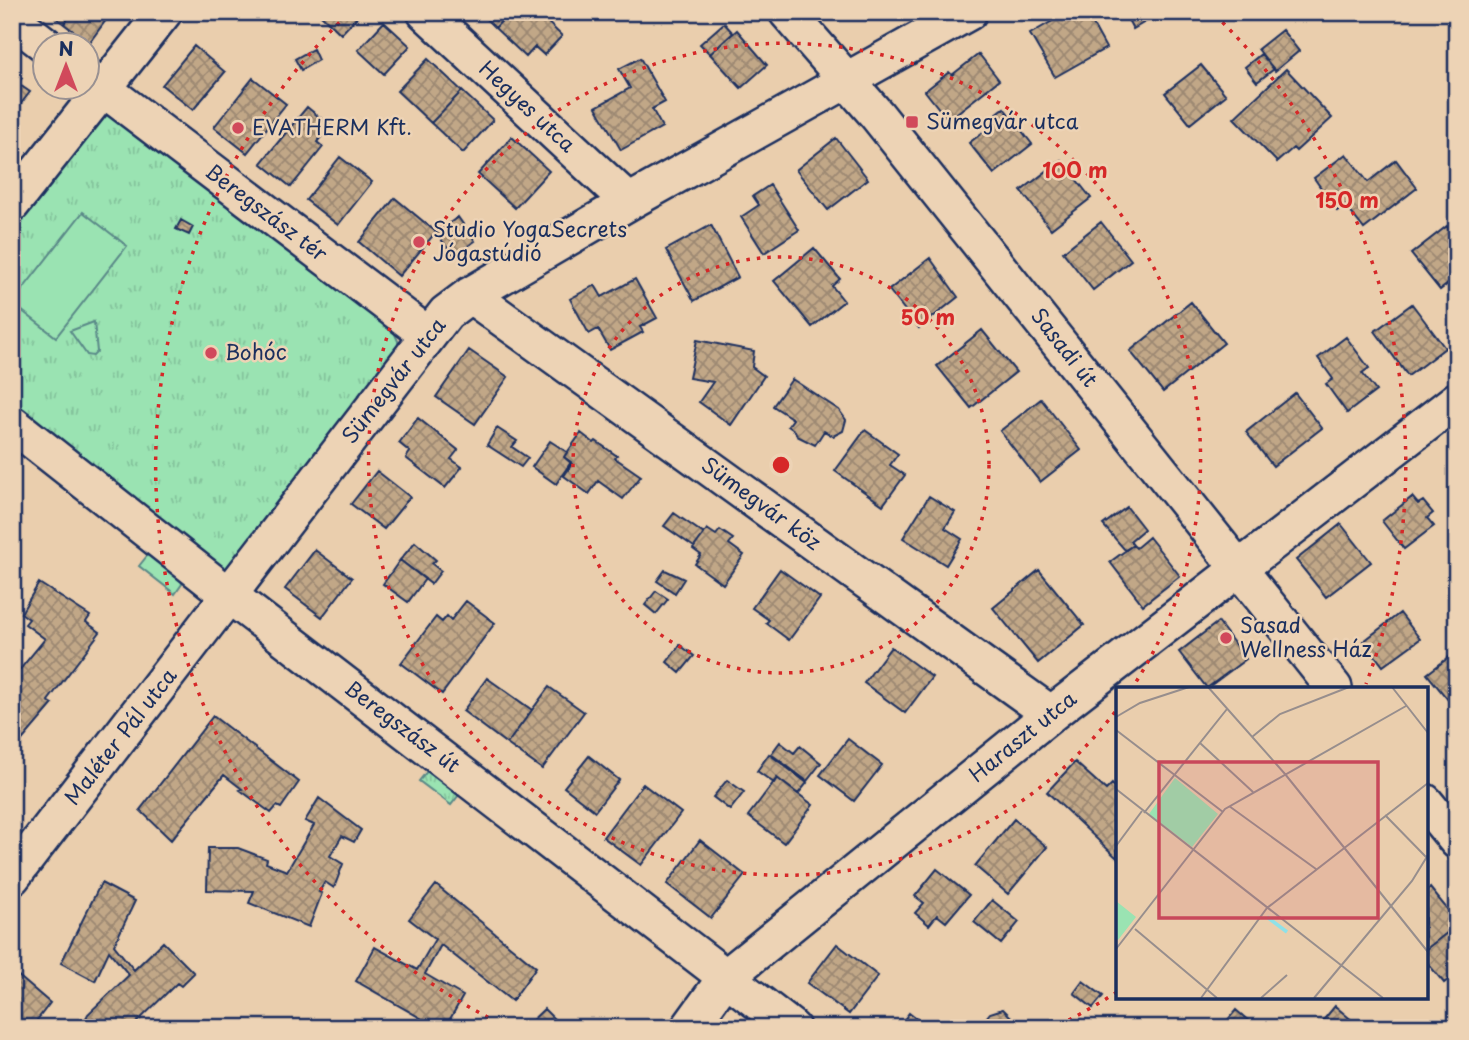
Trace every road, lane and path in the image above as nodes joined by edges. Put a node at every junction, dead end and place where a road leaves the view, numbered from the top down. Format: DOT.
graph roads {
  1 [pos="164,12"];
  2 [pos="425,12"];
  3 [pos="787,12"];
  4 [pos="969,12"];
  5 [pos="12,19"];
  6 [pos="32,34"];
  7 [pos="102,76"];
  8 [pos="848,80"];
  9 [pos="102,88"];
  10 [pos="82,102"];
  11 [pos="629,202"];
  12 [pos="12,204"];
  13 [pos="470,295"];
  14 [pos="428,335"];
  15 [pos="1457,400"];
  16 [pos="12,424"];
  17 [pos="1238,569"];
  18 [pos="230,596"];
  19 [pos="1333,687"];
  20 [pos="1051,714"];
  21 [pos="1427,804"];
  22 [pos="1457,841"];
  23 [pos="12,877"];
  24 [pos="726,977"];
  25 [pos="689,1028"];
  26 [pos="792,1028"];
  1 -- 7 [label="street"];
  2 -- 11 [label="street, Hegyes utca"];
  3 -- 8 [label="street, Sasadi út"];
  4 -- 8 [label="street, Sümegvár utca"];
  5 -- 6 [label="street"];
  8 -- 11 [label="street, Sümegvár utca"];
  8 -- 17 [label="street, Sasadi út"];
  9 -- 14 [label="street, Beregszász tér"];
  10 -- 12 [label="street"];
  11 -- 13 [label="street, Sümegvár utca"];
  13 -- 14 [label="street, Sümegvár utca"];
  13 -- 20 [label="street, Sümegvár köz"];
  14 -- 18 [label="street, Sümegvár utca"];
  15 -- 17 [label="street, Haraszt utca"];
  16 -- 18 [label="street, Beregszász út"];
  17 -- 19 [label="street, Sasadi út"];
  17 -- 20 [label="street, Haraszt utca"];
  18 -- 23 [label="street, Maléter Pál utca"];
  18 -- 24 [label="street, Beregszász út"];
  20 -- 24 [label="street, Haraszt utca"];
  21 -- 22 [label="street"];
  24 -- 25 [label="street, Haraszt utca"];
  24 -- 26 [label="street, Beregszász út"];
}
